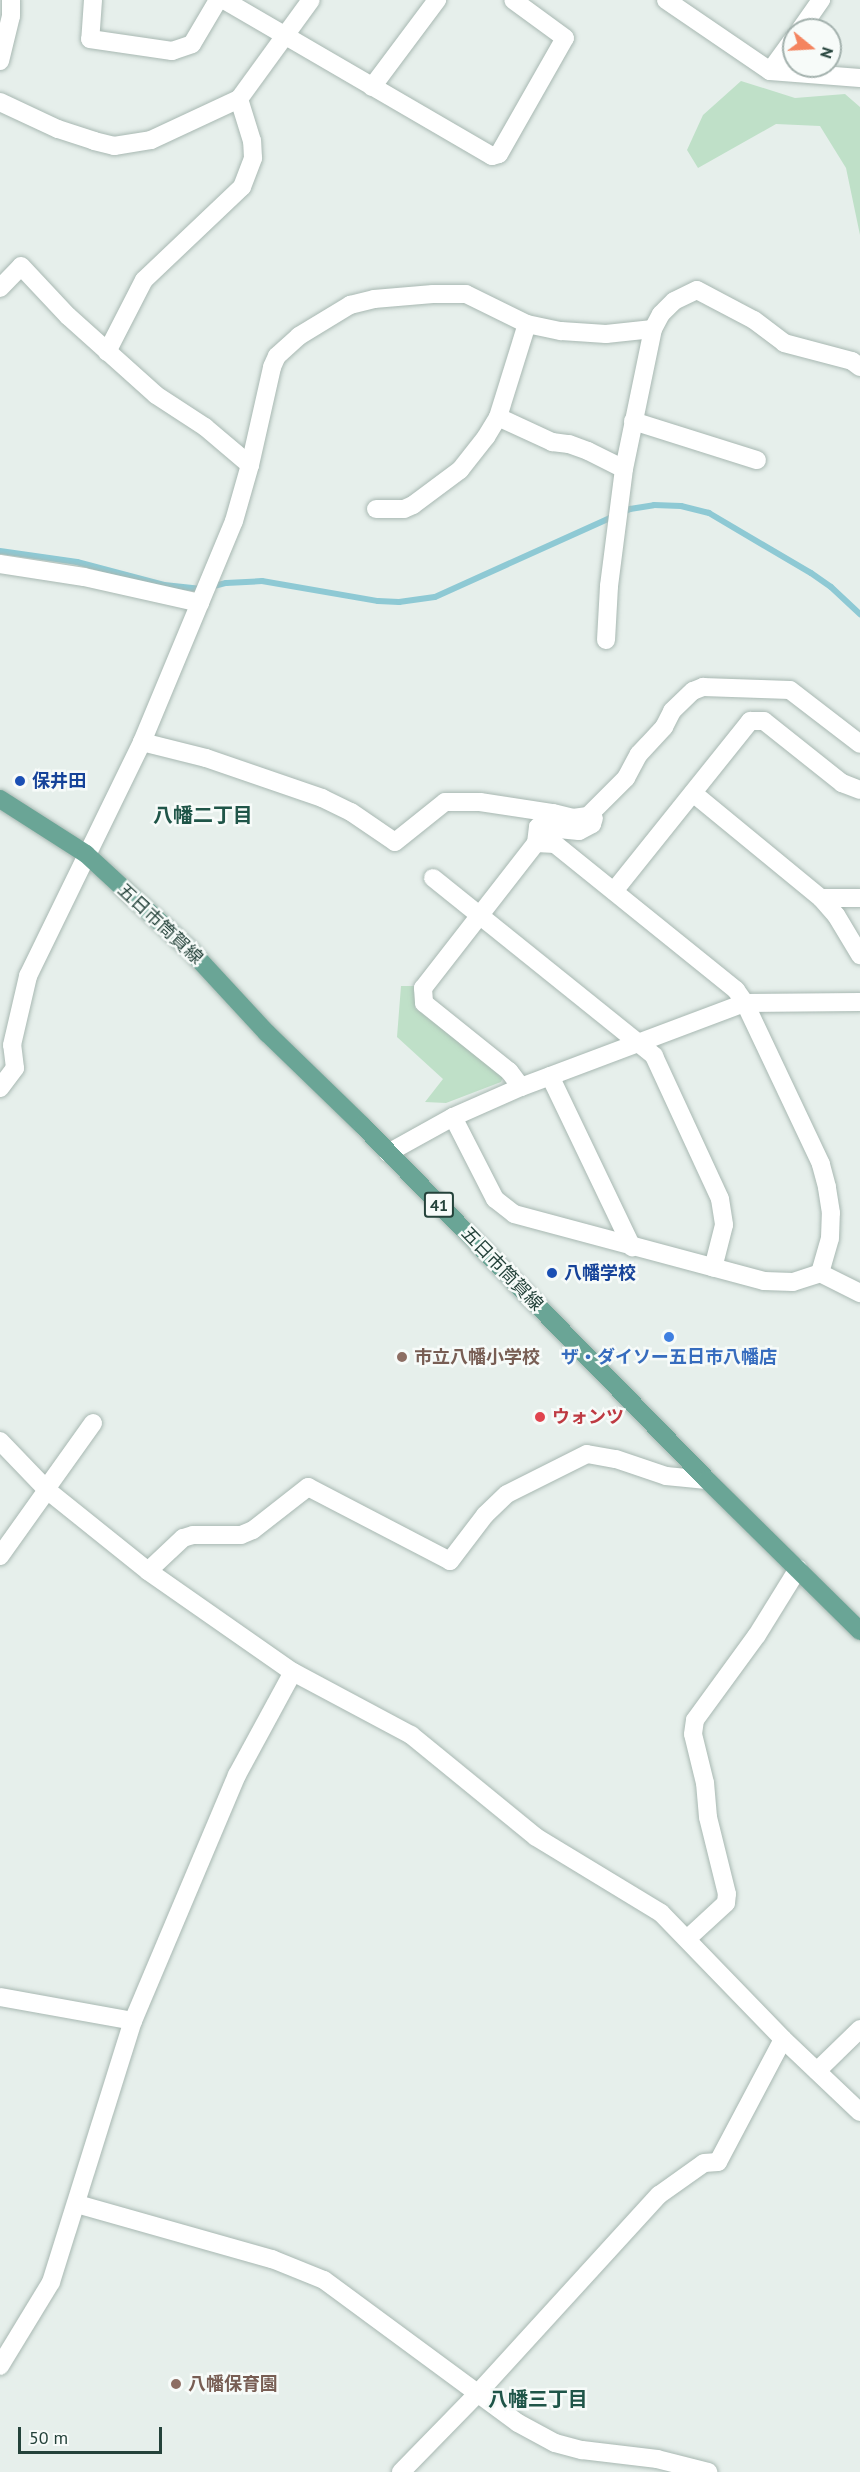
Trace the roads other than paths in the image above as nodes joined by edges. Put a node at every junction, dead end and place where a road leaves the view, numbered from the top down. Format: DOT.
graph roads {
  1 [pos="11,0"];
  2 [pos="93,0"];
  3 [pos="218,0"];
  4 [pos="224,0"];
  5 [pos="310,0"];
  6 [pos="437,0"];
  7 [pos="513,0"];
  8 [pos="666,0"];
  9 [pos="821,0"];
  10 [pos="808,18"];
  11 [pos="285,35"];
  12 [pos="782,54"];
  13 [pos="0,61"];
  14 [pos="770,71"];
  15 [pos="860,78"];
  16 [pos="372,87"];
  17 [pos="239,99"];
  18 [pos="0,102"];
  19 [pos="0,288"];
  20 [pos="527,324"];
  21 [pos="653,329"];
  22 [pos="107,352"];
  23 [pos="860,367"];
  24 [pos="498,417"];
  25 [pos="633,422"];
  26 [pos="758,460"];
  27 [pos="250,465"];
  28 [pos="624,469"];
  29 [pos="376,509"];
  30 [pos="0,564"];
  31 [pos="204,593"];
  32 [pos="606,640"];
  33 [pos="142,742"];
  34 [pos="860,744"];
  35 [pos="860,790"];
  36 [pos="693,793"];
  37 [pos="0,799"];
  38 [pos="595,810"];
  39 [pos="536,843"];
  40 [pos="86,854"];
  41 [pos="434,878"];
  42 [pos="614,891"];
  43 [pos="821,898"];
  44 [pos="860,898"];
  45 [pos="480,917"];
  46 [pos="860,955"];
  47 [pos="860,1002"];
  48 [pos="745,1003"];
  49 [pos="637,1043"];
  50 [pos="550,1076"];
  51 [pos="521,1087"];
  52 [pos="0,1088"];
  53 [pos="453,1117"];
  54 [pos="388,1153"];
  55 [pos="632,1247"];
  56 [pos="713,1268"];
  57 [pos="820,1273"];
  58 [pos="860,1293"];
  59 [pos="93,1423"];
  60 [pos="0,1441"];
  61 [pos="707,1480"];
  62 [pos="46,1490"];
  63 [pos="0,1556"];
  64 [pos="798,1569"];
  65 [pos="148,1571"];
  66 [pos="860,1631"];
  67 [pos="293,1672"];
  68 [pos="687,1940"];
  69 [pos="0,1997"];
  70 [pos="133,2021"];
  71 [pos="860,2029"];
  72 [pos="783,2039"];
  73 [pos="817,2071"];
  74 [pos="860,2112"];
  75 [pos="77,2204"];
  76 [pos="0,2366"];
  77 [pos="478,2393"];
  78 [pos="401,2472"];
  79 [pos="708,2472"];
  1 -- 13 [label="street"];
  2 -- 3 [label="street"];
  4 -- 11 [label="street"];
  5 -- 11 [label="street"];
  6 -- 16 [label="street"];
  7 -- 16 [label="street"];
  8 -- 14 [label="street"];
  9 -- 10 [label="street"];
  11 -- 16 [label="street"];
  11 -- 17 [label="street"];
  12 -- 14 [label="street"];
  14 -- 15 [label="street"];
  17 -- 18 [label="street"];
  17 -- 22 [label="street"];
  19 -- 22 [label="street"];
  20 -- 21 [label="street"];
  20 -- 24 [label="street"];
  20 -- 27 [label="street"];
  21 -- 23 [label="street"];
  21 -- 25 [label="street"];
  22 -- 27 [label="street"];
  24 -- 28 [label="street"];
  24 -- 29 [label="street"];
  25 -- 26 [label="street"];
  25 -- 28 [label="street"];
  27 -- 31 [label="street"];
  28 -- 32 [label="street"];
  30 -- 31 [label="street"];
  31 -- 33 [label="street"];
  33 -- 38 [label="street"];
  33 -- 40 [label="street"];
  34 -- 38 [label="street"];
  35 -- 36 [label="street"];
  36 -- 42 [label="street"];
  36 -- 43 [label="street"];
  37 -- 40 [label="main road, 五日市筒賀線 / 41"];
  38 -- 39 [label="street"];
  39 -- 42 [label="street"];
  39 -- 45 [label="street"];
  40 -- 52 [label="street"];
  40 -- 54 [label="main road, 五日市筒賀線 / 41"];
  41 -- 45 [label="street"];
  42 -- 48 [label="street"];
  43 -- 44 [label="street"];
  43 -- 46 [label="street"];
  45 -- 49 [label="street"];
  45 -- 51 [label="street"];
  47 -- 48 [label="street"];
  48 -- 49 [label="street"];
  48 -- 57 [label="street"];
  49 -- 50 [label="street"];
  49 -- 56 [label="street"];
  50 -- 51 [label="street"];
  50 -- 55 [label="street"];
  51 -- 53 [label="street"];
  53 -- 54 [label="street"];
  53 -- 55 [label="street"];
  54 -- 61 [label="main road, 五日市筒賀線 / 41"];
  55 -- 56 [label="street"];
  56 -- 57 [label="street"];
  57 -- 58 [label="street"];
  59 -- 62 [label="street"];
  60 -- 62 [label="street"];
  61 -- 64 [label="main road, 五日市筒賀線 / 41"];
  61 -- 65 [label="street"];
  62 -- 63 [label="street"];
  62 -- 65 [label="street"];
  64 -- 66 [label="main road, 五日市筒賀線 / 41"];
  64 -- 68 [label="street"];
  65 -- 67 [label="street"];
  67 -- 68 [label="street"];
  67 -- 70 [label="street"];
  68 -- 72 [label="street"];
  69 -- 70 [label="street"];
  70 -- 75 [label="street"];
  71 -- 73 [label="street"];
  72 -- 73 [label="street"];
  72 -- 77 [label="street"];
  73 -- 74 [label="street"];
  75 -- 76 [label="street"];
  75 -- 77 [label="street"];
  77 -- 78 [label="street"];
  77 -- 79 [label="street"];
}
